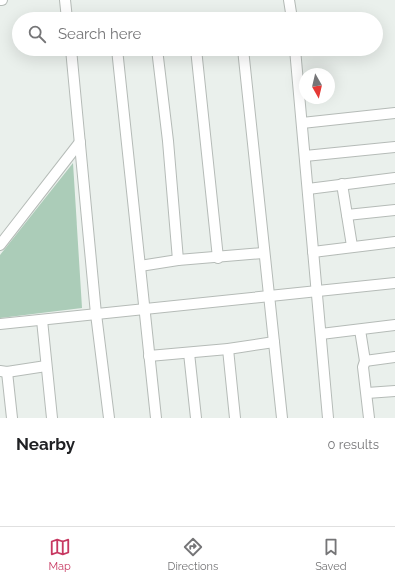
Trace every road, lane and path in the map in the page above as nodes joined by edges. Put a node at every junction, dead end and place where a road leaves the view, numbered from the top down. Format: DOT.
graph roads {
  1 [pos="66,0"];
  2 [pos="289,0"];
  3 [pos="67,12"];
  4 [pos="291,12"];
  5 [pos="72,56"];
  6 [pos="118,56"];
  7 [pos="158,56"];
  8 [pos="197,56"];
  9 [pos="244,56"];
  10 [pos="296,56"];
  11 [pos="395,113"];
  12 [pos="302,123"];
  13 [pos="80,142"];
  14 [pos="395,147"];
  15 [pos="305,156"];
  16 [pos="395,178"];
  17 [pos="342,184"];
  18 [pos="308,188"];
  19 [pos="395,210"];
  20 [pos="347,215"];
  21 [pos="395,242"];
  22 [pos="0,245"];
  23 [pos="352,246"];
  24 [pos="313,252"];
  25 [pos="263,253"];
  26 [pos="218,258"];
  27 [pos="178,260"];
  28 [pos="140,266"];
  29 [pos="395,283"];
  30 [pos="317,291"];
  31 [pos="269,296"];
  32 [pos="145,309"];
  33 [pos="96,314"];
  34 [pos="42,320"];
  35 [pos="0,324"];
  36 [pos="395,325"];
  37 [pos="360,330"];
  38 [pos="321,334"];
  39 [pos="274,342"];
  40 [pos="228,349"];
  41 [pos="189,354"];
  42 [pos="149,356"];
  43 [pos="395,357"];
  44 [pos="365,361"];
  45 [pos="46,366"];
  46 [pos="3,372"];
  47 [pos="395,391"];
  48 [pos="367,393"];
  49 [pos="12,418"];
  50 [pos="52,418"];
  51 [pos="109,418"];
  52 [pos="156,418"];
  53 [pos="196,418"];
  54 [pos="235,418"];
  55 [pos="282,418"];
  56 [pos="328,418"];
  57 [pos="369,418"];
  1 -- 3 [label="street"];
  2 -- 4 [label="street"];
  5 -- 13 [label="street"];
  6 -- 28 [label="street"];
  7 -- 27 [label="street"];
  8 -- 26 [label="street"];
  9 -- 25 [label="street"];
  10 -- 12 [label="street"];
  11 -- 12 [label="street"];
  12 -- 15 [label="street"];
  13 -- 22 [label="street"];
  13 -- 33 [label="street"];
  14 -- 15 [label="street"];
  15 -- 18 [label="street"];
  16 -- 17 [label="street"];
  17 -- 18 [label="street"];
  17 -- 20 [label="street"];
  18 -- 24 [label="street"];
  19 -- 20 [label="street"];
  20 -- 23 [label="street"];
  21 -- 23 [label="street"];
  23 -- 24 [label="street"];
  24 -- 30 [label="street"];
  25 -- 26 [label="street"];
  25 -- 31 [label="street"];
  26 -- 27 [label="street"];
  27 -- 28 [label="street"];
  28 -- 32 [label="street"];
  29 -- 30 [label="street"];
  30 -- 31 [label="street"];
  30 -- 38 [label="street"];
  31 -- 32 [label="street"];
  31 -- 39 [label="street"];
  32 -- 33 [label="street"];
  32 -- 42 [label="street"];
  33 -- 34 [label="street"];
  33 -- 51 [label="street"];
  34 -- 35 [label="street"];
  34 -- 45 [label="street"];
  36 -- 37 [label="street"];
  37 -- 38 [label="street"];
  37 -- 44 [label="street"];
  38 -- 56 [label="street"];
  39 -- 40 [label="street"];
  39 -- 55 [label="street"];
  40 -- 41 [label="street"];
  40 -- 54 [label="street"];
  41 -- 42 [label="street"];
  41 -- 53 [label="street"];
  42 -- 52 [label="street"];
  43 -- 44 [label="street"];
  44 -- 48 [label="street"];
  45 -- 46 [label="street"];
  45 -- 50 [label="street"];
  46 -- 49 [label="street"];
  47 -- 48 [label="street"];
  48 -- 57 [label="street"];
}
